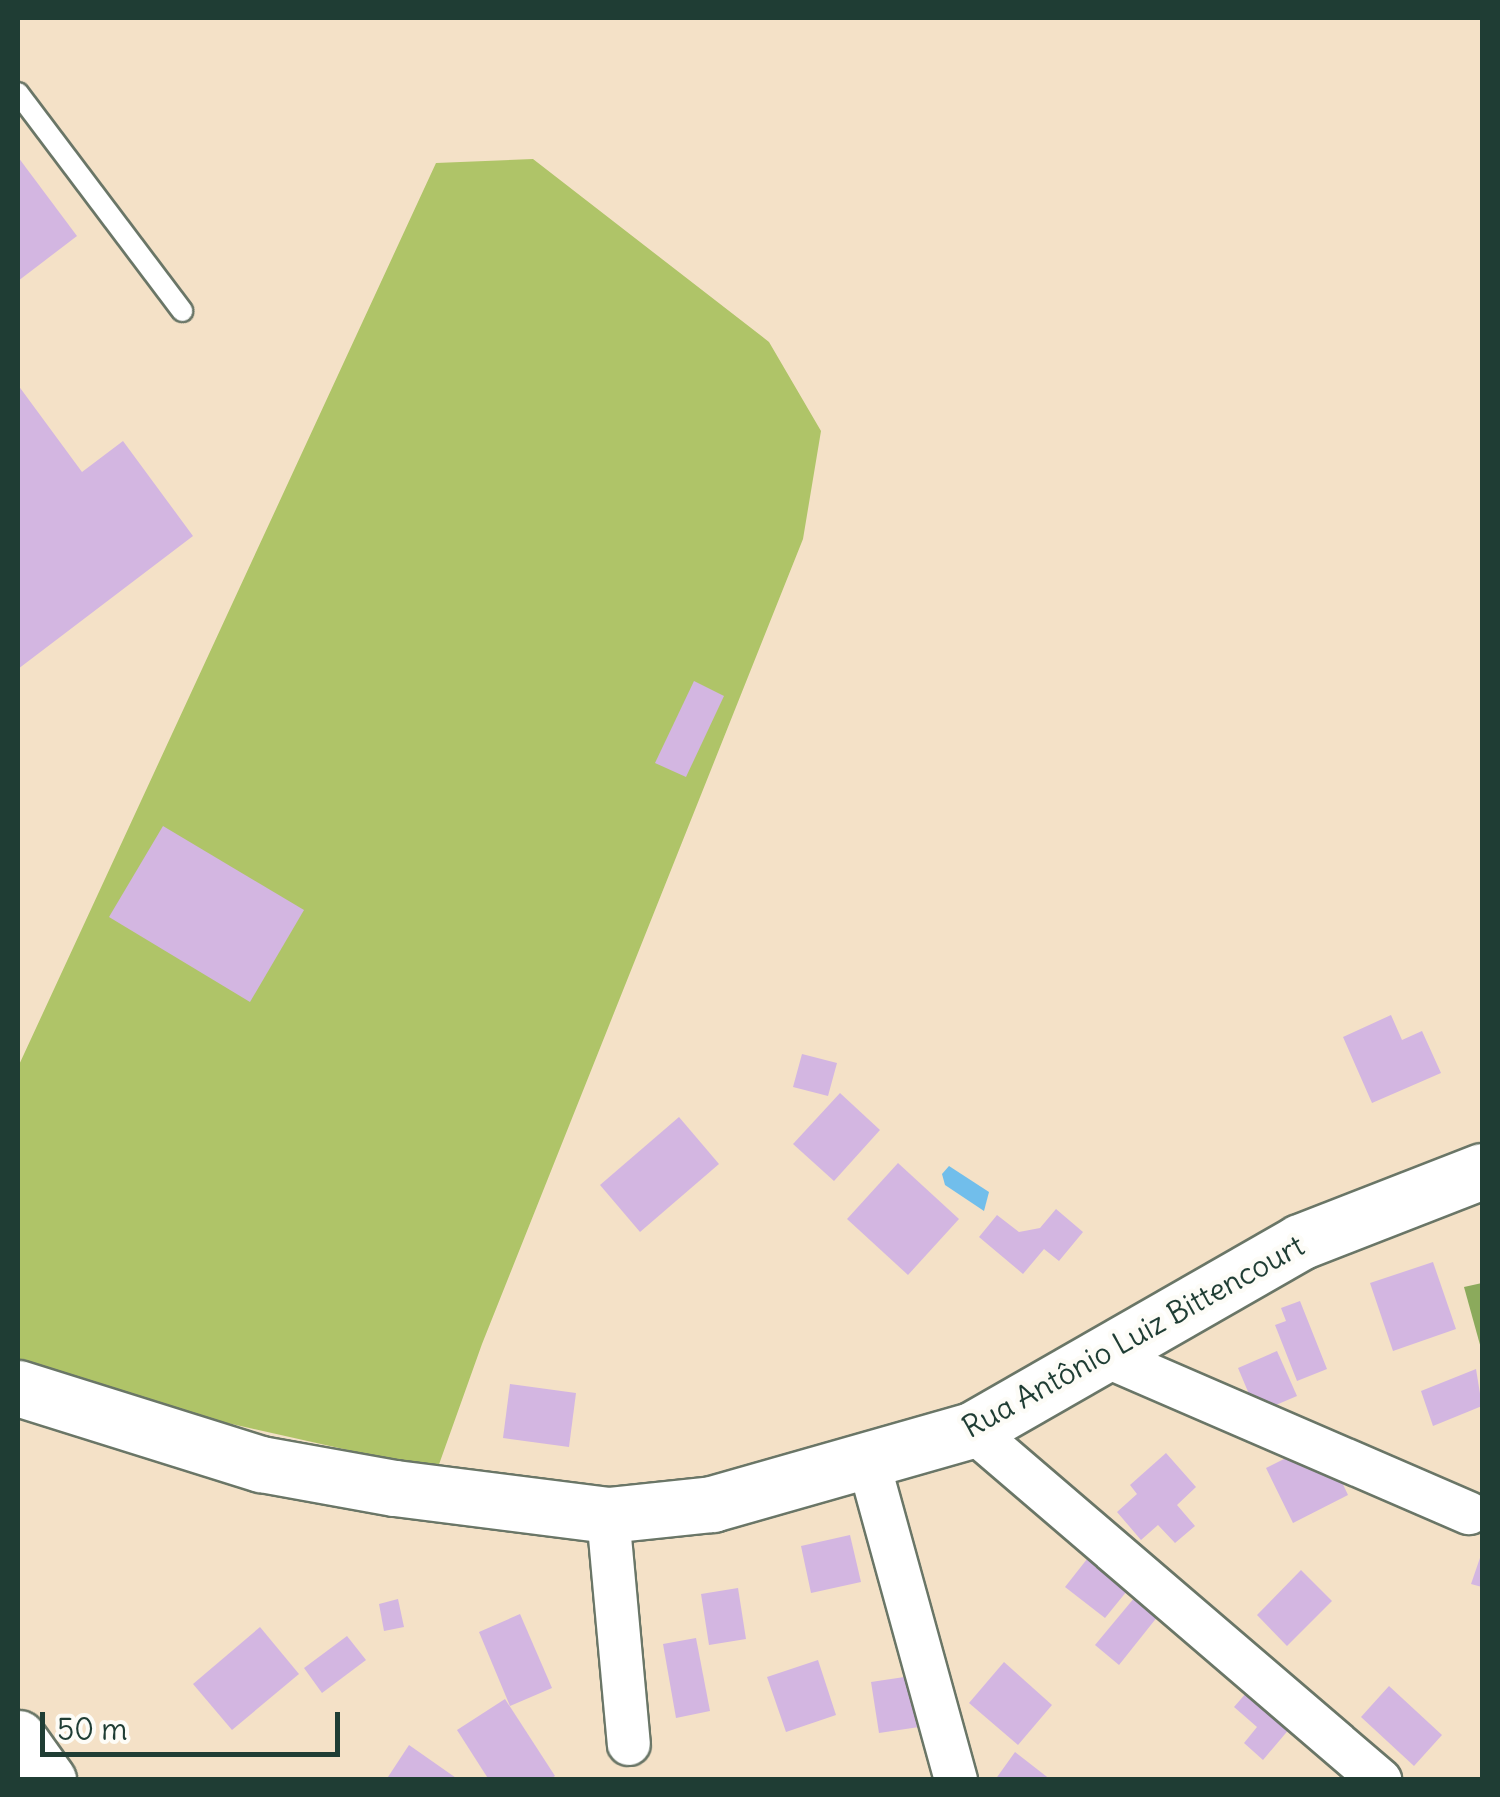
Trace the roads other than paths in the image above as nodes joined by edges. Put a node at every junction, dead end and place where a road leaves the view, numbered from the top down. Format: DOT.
graph roads {
  1 [pos="18,93"];
  2 [pos="182,311"];
  3 [pos="1482,1171"];
  4 [pos="1101,1354"];
  5 [pos="18,1388"];
  6 [pos="972,1430"];
  7 [pos="869,1464"];
  8 [pos="1470,1513"];
  9 [pos="608,1515"];
  10 [pos="18,1738"];
  11 [pos="628,1744"];
  12 [pos="48,1780"];
  13 [pos="956,1780"];
  14 [pos="1380,1780"];
  1 -- 2 [label="lane"];
  3 -- 4 [label="street, Rua Antônio Luiz Bittencourt"];
  4 -- 6 [label="street, Rua Antônio Luiz Bittencourt"];
  4 -- 8 [label="street"];
  5 -- 9 [label="street, Rua Antônio Luiz Bittencourt"];
  6 -- 7 [label="street, Rua Antônio Luiz Bittencourt"];
  6 -- 14 [label="street"];
  7 -- 9 [label="street, Rua Antônio Luiz Bittencourt"];
  7 -- 13 [label="street"];
  9 -- 11 [label="street"];
  10 -- 12 [label="street"];
}
